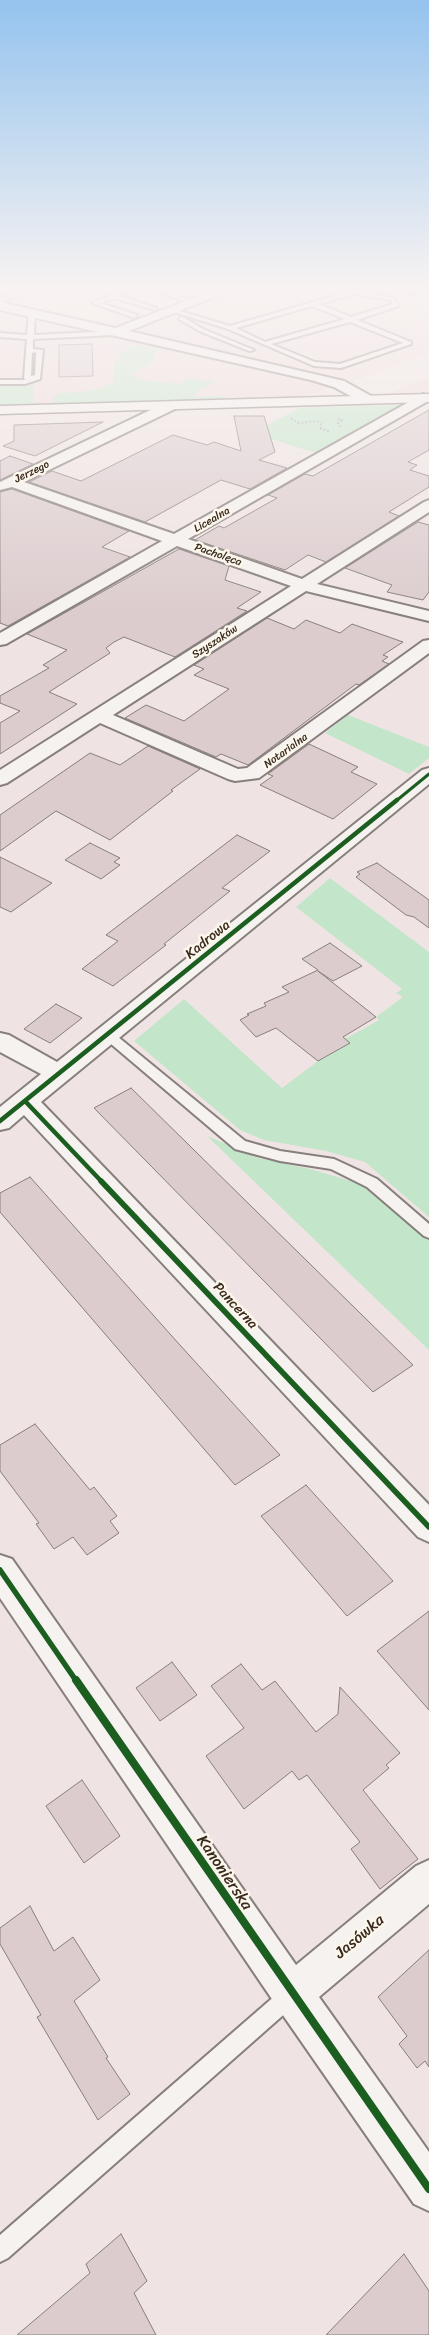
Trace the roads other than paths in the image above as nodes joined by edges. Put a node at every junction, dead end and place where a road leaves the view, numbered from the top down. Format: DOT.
graph roads {
  1 [pos="361,396"];
  2 [pos="426,398"];
  3 [pos="368,400"];
  4 [pos="172,405"];
  5 [pos="0,410"];
  6 [pos="5,485"];
  7 [pos="429,505"];
  8 [pos="177,540"];
  9 [pos="304,585"];
  10 [pos="429,616"];
  11 [pos="0,640"];
  12 [pos="429,645"];
  13 [pos="99,716"];
  14 [pos="429,774"];
  15 [pos="0,778"];
  16 [pos="108,1035"];
  17 [pos="0,1040"];
  18 [pos="60,1074"];
  19 [pos="25,1101"];
  20 [pos="0,1121"];
  21 [pos="429,1232"];
  22 [pos="429,1527"];
  23 [pos="0,1570"];
  24 [pos="429,1879"];
  25 [pos="292,1994"];
  26 [pos="429,2189"];
  27 [pos="0,2250"];
  1 -- 3 [label="street"];
  2 -- 3 [label="street"];
  2 -- 8 [label="street, Licealna"];
  3 -- 4 [label="street"];
  4 -- 5 [label="street"];
  4 -- 6 [label="street, Jerzego"];
  6 -- 8 [label="street, Pacholęca"];
  7 -- 9 [label="street, Szyszaków"];
  8 -- 9 [label="street, Pacholęca"];
  8 -- 11 [label="street, Licealna"];
  9 -- 10 [label="street, Pacholęca"];
  9 -- 13 [label="street, Szyszaków"];
  12 -- 13 [label="street, Notarialna"];
  13 -- 15 [label="street, Szyszaków"];
  14 -- 16 [label="street, Kadrowa"];
  16 -- 18 [label="street, Kadrowa"];
  16 -- 21 [label="lane"];
  17 -- 18 [label="street"];
  18 -- 19 [label="street, Kadrowa"];
  19 -- 20 [label="street, Kadrowa"];
  19 -- 22 [label="street, Pancerna"];
  23 -- 25 [label="street, Kanonierska"];
  24 -- 25 [label="street, Jasówka"];
  25 -- 26 [label="street, Kanonierska"];
  25 -- 27 [label="lane"];
}
